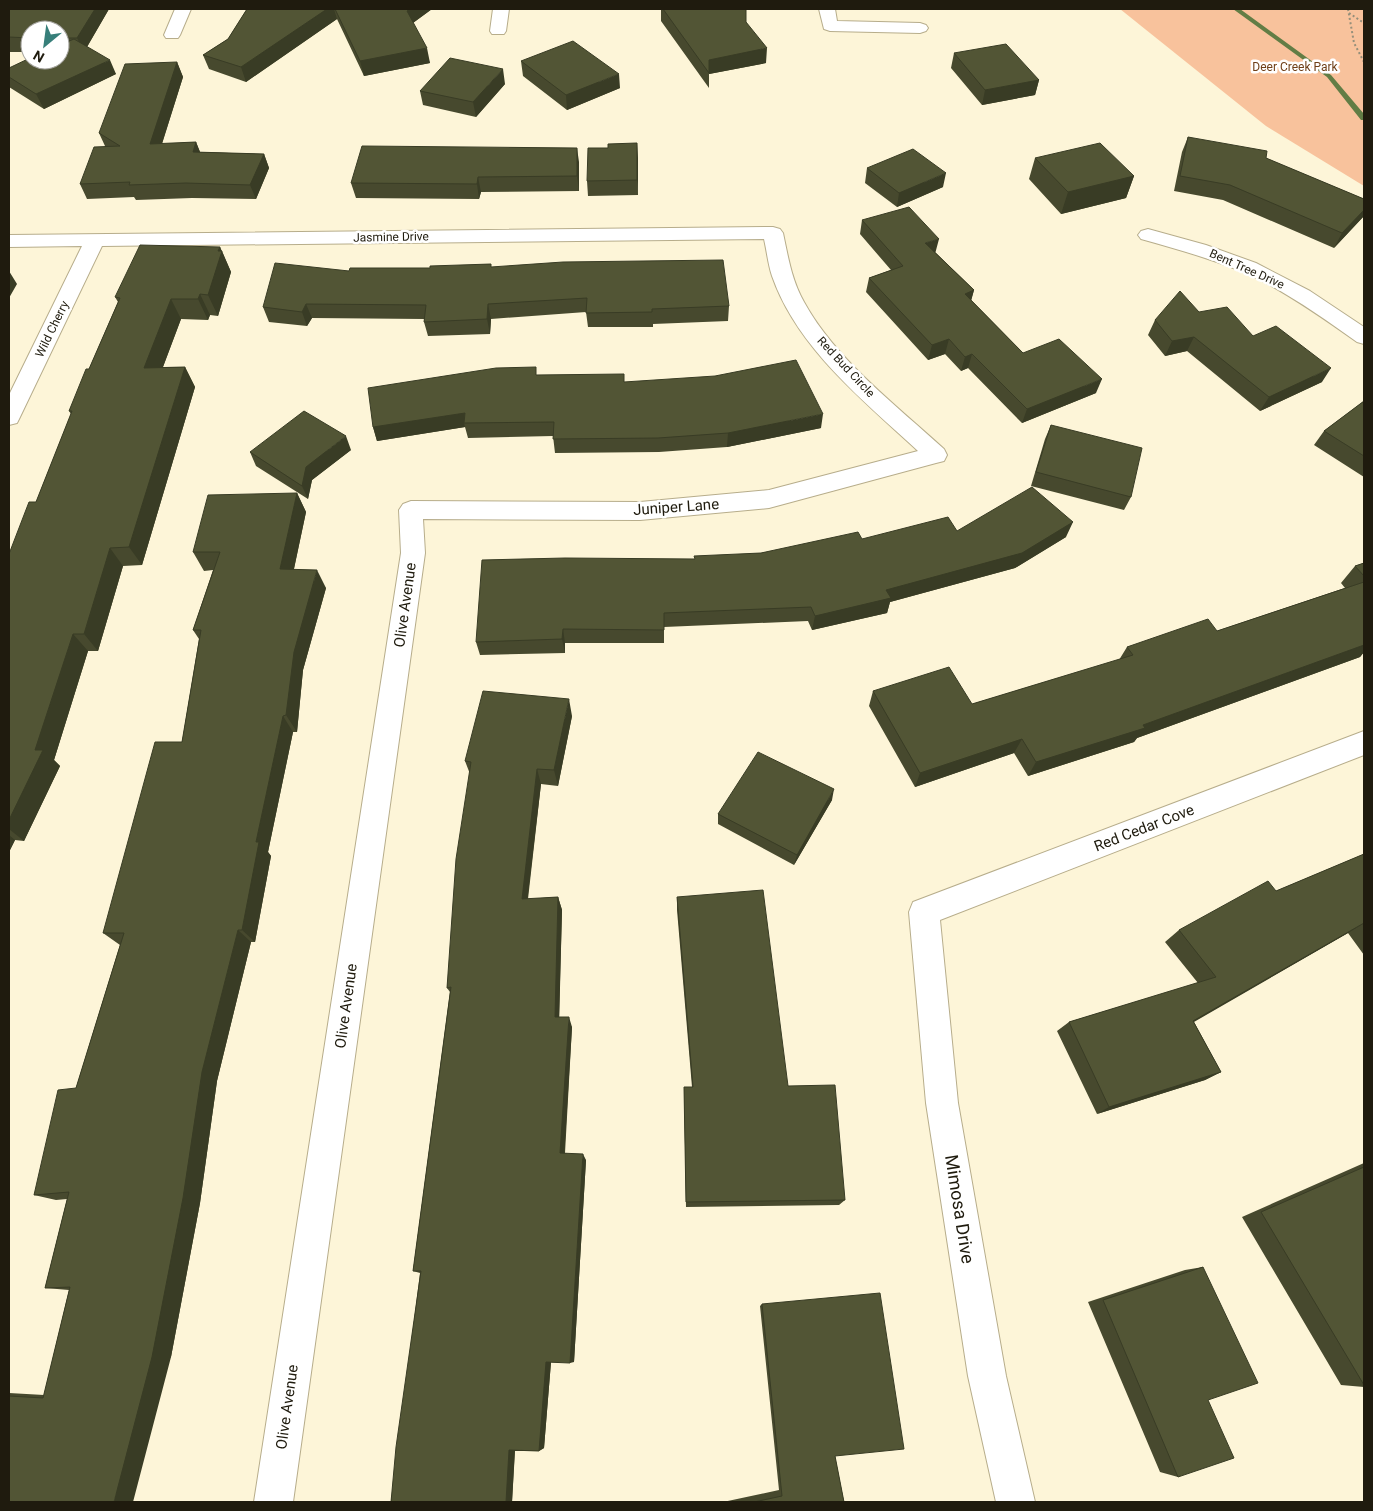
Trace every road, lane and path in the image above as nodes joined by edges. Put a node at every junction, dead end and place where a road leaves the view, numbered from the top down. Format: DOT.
graph roads {
  1 [pos="183,9"];
  2 [pos="501,9"];
  3 [pos="827,9"];
  4 [pos="1348,9"];
  5 [pos="1349,12"];
  6 [pos="1364,23"];
  7 [pos="920,28"];
  8 [pos="498,31"];
  9 [pos="172,35"];
  10 [pos="1364,62"];
  11 [pos="773,233"];
  12 [pos="1148,235"];
  13 [pos="95,240"];
  14 [pos="9,241"];
  15 [pos="1364,337"];
  16 [pos="9,417"];
  17 [pos="936,456"];
  18 [pos="410,510"];
  19 [pos="1364,743"];
  20 [pos="924,912"];
  21 [pos="273,1502"];
  22 [pos="1015,1502"];
  1 -- 9 [label="street"];
  2 -- 8 [label="street"];
  3 -- 7 [label="street"];
  4 -- 5 [label="path"];
  5 -- 6 [label="path"];
  5 -- 10 [label="path"];
  11 -- 13 [label="street, Jasmine Drive"];
  11 -- 17 [label="street, Red Bud Circle"];
  12 -- 15 [label="street, Bent Tree Drive"];
  13 -- 14 [label="street, Jasmine Drive"];
  13 -- 16 [label="street, Wild Cherry"];
  17 -- 18 [label="street, Juniper Lane"];
  18 -- 21 [label="street, Olive Avenue"];
  19 -- 20 [label="street, Red Cedar Cove"];
  20 -- 22 [label="street, Mimosa Drive"];
}
